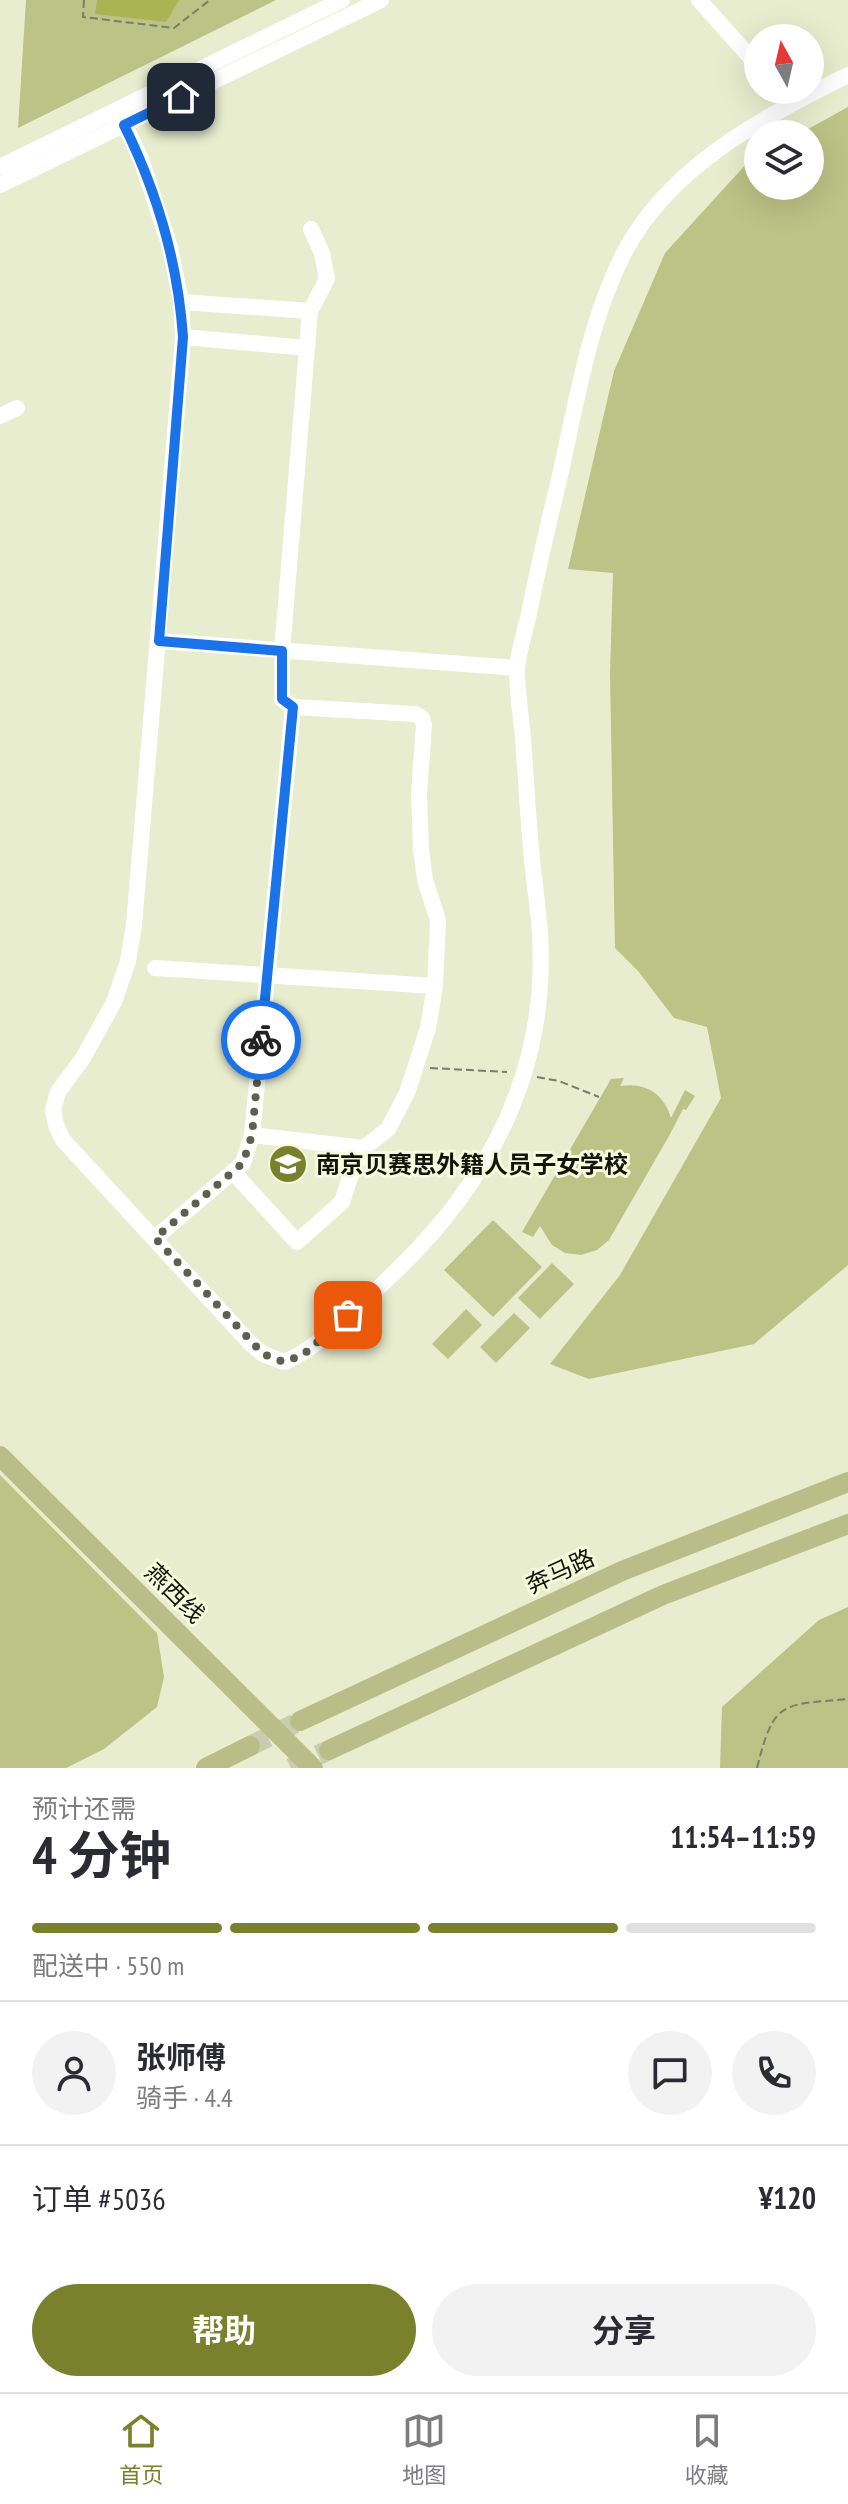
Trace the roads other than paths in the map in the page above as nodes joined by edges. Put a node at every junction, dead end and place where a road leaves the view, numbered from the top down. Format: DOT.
graph roads {
  1 [pos="342,0"];
  2 [pos="381,0"];
  3 [pos="699,0"];
  4 [pos="744,50"];
  5 [pos="848,75"];
  6 [pos="824,87"];
  7 [pos="790,104"];
  8 [pos="121,118"];
  9 [pos="0,167"];
  10 [pos="0,185"];
  11 [pos="311,229"];
  12 [pos="181,302"];
  13 [pos="310,311"];
  14 [pos="183,337"];
  15 [pos="307,348"];
  16 [pos="17,408"];
  17 [pos="0,416"];
  18 [pos="159,641"];
  19 [pos="282,651"];
  20 [pos="517,668"];
  21 [pos="293,707"];
  22 [pos="155,968"];
  23 [pos="268,976"];
  24 [pos="435,986"];
  25 [pos="252,1135"];
  26 [pos="364,1148"];
  27 [pos="233,1172"];
  28 [pos="155,1238"];
  29 [pos="0,1456"];
  30 [pos="848,1482"];
  31 [pos="848,1524"];
  32 [pos="300,1721"];
  33 [pos="250,1746"];
  34 [pos="329,1750"];
  35 [pos="206,1768"];
  36 [pos="313,1768"];
  1 -- 8 [label="street"];
  2 -- 8 [label="street"];
  3 -- 4 [label="street"];
  5 -- 6 [label="street"];
  7 -- 20 [label="street"];
  8 -- 9 [label="street"];
  8 -- 10 [label="street"];
  8 -- 12 [label="street"];
  11 -- 13 [label="street"];
  12 -- 13 [label="street"];
  12 -- 14 [label="street"];
  13 -- 15 [label="street"];
  14 -- 15 [label="street"];
  14 -- 18 [label="street"];
  15 -- 19 [label="street"];
  16 -- 17 [label="street"];
  18 -- 19 [label="street"];
  18 -- 28 [label="street"];
  19 -- 20 [label="street"];
  19 -- 21 [label="street"];
  20 -- 28 [label="street"];
  21 -- 23 [label="street"];
  21 -- 24 [label="street"];
  22 -- 23 [label="street"];
  23 -- 24 [label="street"];
  23 -- 25 [label="street"];
  24 -- 26 [label="street"];
  25 -- 26 [label="street"];
  25 -- 27 [label="street"];
  26 -- 27 [label="street"];
  27 -- 28 [label="street"];
  29 -- 36 [label="main road, 燕西线"];
  30 -- 32 [label="main road, 奔马路"];
  31 -- 34 [label="main road"];
  33 -- 35 [label="main road"];
}
